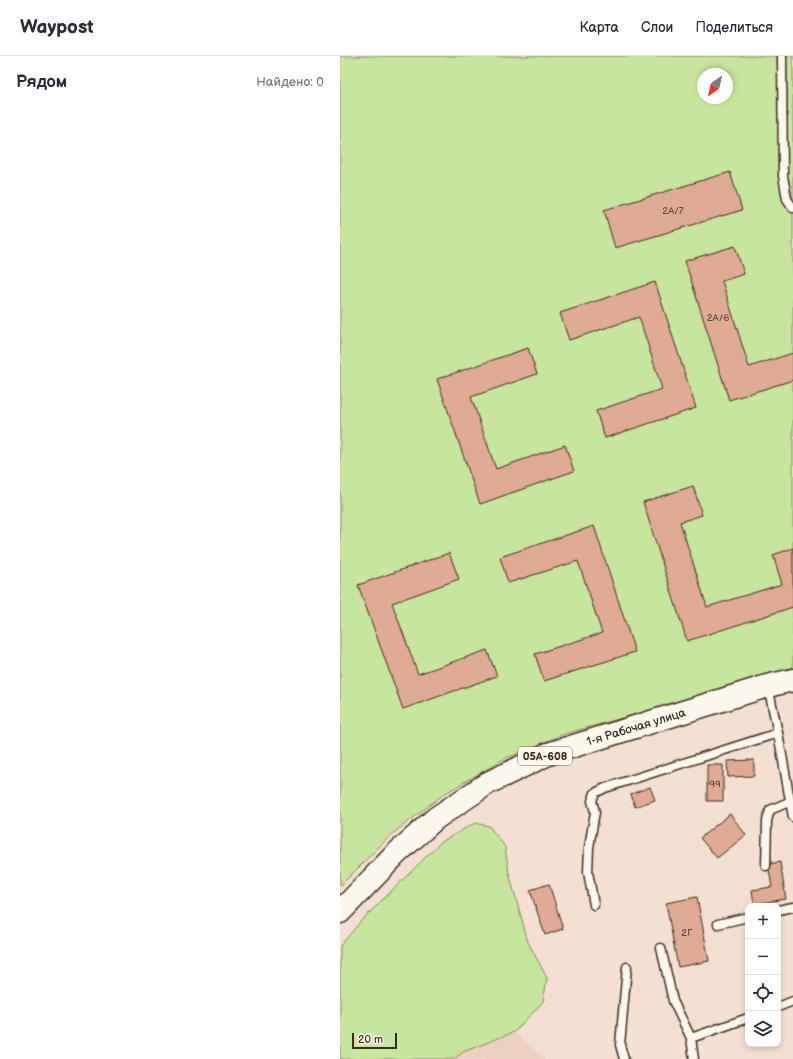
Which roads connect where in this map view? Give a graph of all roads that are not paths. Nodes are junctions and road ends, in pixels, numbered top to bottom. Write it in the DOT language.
graph roads {
  1 [pos="782,56"];
  2 [pos="793,208"];
  3 [pos="793,680"];
  4 [pos="767,686"];
  5 [pos="778,733"];
  6 [pos="789,773"];
  7 [pos="791,801"];
  8 [pos="793,816"];
  9 [pos="766,866"];
  10 [pos="594,905"];
  11 [pos="793,907"];
  12 [pos="781,909"];
  13 [pos="340,912"];
  14 [pos="745,918"];
  15 [pos="718,924"];
  16 [pos="661,948"];
  17 [pos="627,967"];
  18 [pos="793,1001"];
  19 [pos="781,1006"];
  20 [pos="745,1019"];
  21 [pos="691,1038"];
  22 [pos="624,1059"];
  23 [pos="694,1059"];
  1 -- 2 [label="lane"];
  3 -- 4 [label="main road, 1-я Рабочая улица / 05А-608"];
  4 -- 5 [label="lane"];
  4 -- 13 [label="main road, 1-я Рабочая улица / 05А-608"];
  5 -- 6 [label="lane"];
  5 -- 10 [label="lane"];
  6 -- 7 [label="lane"];
  7 -- 8 [label="lane"];
  7 -- 9 [label="lane"];
  11 -- 12 [label="lane"];
  14 -- 15 [label="lane"];
  16 -- 21 [label="lane"];
  17 -- 22 [label="lane"];
  18 -- 19 [label="lane"];
  20 -- 21 [label="lane"];
  21 -- 23 [label="lane"];
}
